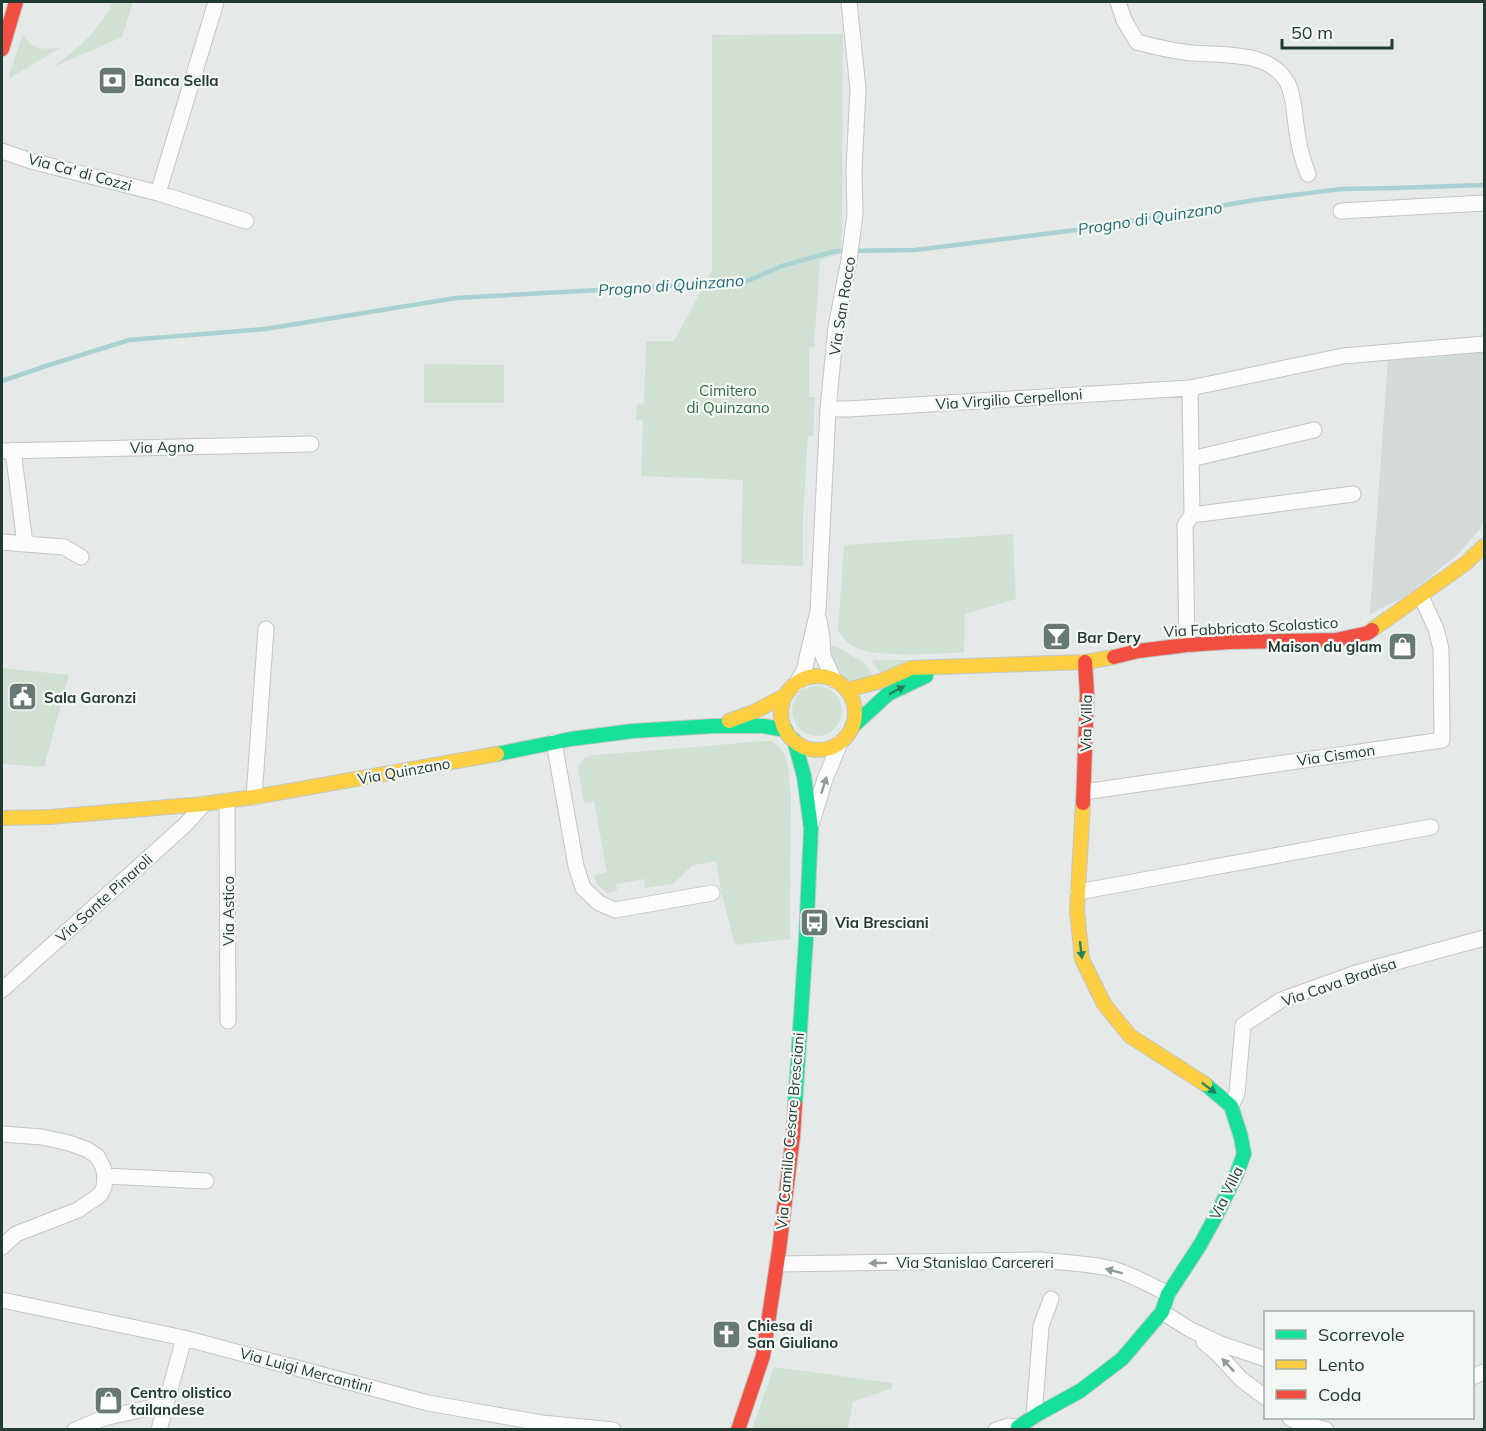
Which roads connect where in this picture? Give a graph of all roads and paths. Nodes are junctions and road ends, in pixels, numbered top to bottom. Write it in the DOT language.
graph roads {
  1 [pos="16,2"];
  2 [pos="216,2"];
  3 [pos="849,2"];
  4 [pos="1118,2"];
  5 [pos="2,49"];
  6 [pos="2,151"];
  7 [pos="1308,174"];
  8 [pos="158,193"];
  9 [pos="1485,203"];
  10 [pos="1341,211"];
  11 [pos="246,221"];
  12 [pos="1485,344"];
  13 [pos="1190,388"];
  14 [pos="828,409"];
  15 [pos="1314,430"];
  16 [pos="311,444"];
  17 [pos="7,451"];
  18 [pos="1191,459"];
  19 [pos="1353,494"];
  20 [pos="1192,515"];
  21 [pos="2,542"];
  22 [pos="25,544"];
  23 [pos="1485,546"];
  24 [pos="81,557"];
  25 [pos="1421,596"];
  26 [pos="818,611"];
  27 [pos="266,629"];
  28 [pos="1187,645"];
  29 [pos="1085,662"];
  30 [pos="955,666"];
  31 [pos="834,680"];
  32 [pos="791,690"];
  33 [pos="848,690"];
  34 [pos="714,726"];
  35 [pos="852,727"];
  36 [pos="790,735"];
  37 [pos="554,742"];
  38 [pos="840,743"];
  39 [pos="1084,792"];
  40 [pos="254,798"];
  41 [pos="227,801"];
  42 [pos="204,804"];
  43 [pos="2,818"];
  44 [pos="1431,827"];
  45 [pos="811,828"];
  46 [pos="1078,892"];
  47 [pos="712,893"];
  48 [pos="1485,938"];
  49 [pos="2,990"];
  50 [pos="228,1022"];
  51 [pos="1231,1106"];
  52 [pos="2,1134"];
  53 [pos="105,1176"];
  54 [pos="206,1181"];
  55 [pos="2,1247"];
  56 [pos="777,1264"];
  57 [pos="1168,1294"];
  58 [pos="1051,1299"];
  59 [pos="2,1300"];
  60 [pos="1162,1312"];
  61 [pos="1191,1330"];
  62 [pos="184,1338"];
  63 [pos="1264,1358"];
  64 [pos="1264,1396"];
  65 [pos="165,1406"];
  66 [pos="1034,1416"];
  67 [pos="1292,1419"];
  68 [pos="517,1424"];
  69 [pos="1020,1428"];
  70 [pos="75,1430"];
  71 [pos="159,1430"];
  72 [pos="613,1430"];
  73 [pos="738,1430"];
  74 [pos="996,1430"];
  75 [pos="1326,1430"];
  1 -- 5 [label="street"];
  2 -- 8 [label="street"];
  3 -- 14 [label="street, Via San Rocco"];
  4 -- 7 [label="street"];
  6 -- 8 [label="street, Via Ca' di Cozzi"];
  8 -- 11 [label="street, Via Ca' di Cozzi"];
  9 -- 10 [label="street"];
  12 -- 13 [label="street, Via Virgilio Cerpelloni"];
  13 -- 14 [label="street, Via Virgilio Cerpelloni"];
  13 -- 18 [label="street"];
  14 -- 26 [label="street, Via San Rocco"];
  15 -- 18 [label="street"];
  16 -- 17 [label="street, Via Agno"];
  17 -- 22 [label="street, Via Agno"];
  18 -- 20 [label="street"];
  19 -- 20 [label="street"];
  20 -- 28 [label="street"];
  21 -- 22 [label="street"];
  22 -- 24 [label="street"];
  23 -- 25 [label="street, Via Fabbricato Scolastico"];
  25 -- 28 [label="street, Via Fabbricato Scolastico"];
  25 -- 39 [label="street, Via Cismon"];
  26 -- 31 [label="street, Via San Rocco"];
  26 -- 32 [label="street, Via San Rocco"];
  27 -- 40 [label="street"];
  28 -- 29 [label="street, Via Fabbricato Scolastico"];
  29 -- 30 [label="street, Via Fabbricato Scolastico"];
  29 -- 39 [label="street, Via Villa"];
  30 -- 33 [label="street, Via Fabbricato Scolastico"];
  35 -- 30 [label="street, Via Fabbricato Scolastico, one-way"];
  31 -- 32 [label="street, Via Quinzano"];
  31 -- 33 [label="street"];
  32 -- 34 [label="street, Via Quinzano"];
  32 -- 36 [label="street"];
  33 -- 35 [label="street"];
  34 -- 36 [label="street, Via Quinzano"];
  34 -- 37 [label="street, Via Quinzano"];
  35 -- 38 [label="street"];
  36 -- 38 [label="street, Via Quinzano"];
  36 -- 45 [label="street, Via Camillo Cesare Bresciani"];
  37 -- 40 [label="street, Via Quinzano"];
  37 -- 47 [label="street"];
  45 -- 38 [label="street, Via Camillo Cesare Bresciani, one-way"];
  39 -- 46 [label="street, Via Villa"];
  40 -- 41 [label="street, Via Quinzano"];
  41 -- 42 [label="street, Via Quinzano"];
  41 -- 50 [label="street, Via Astico"];
  42 -- 43 [label="street, Via Quinzano"];
  42 -- 49 [label="street, Via Sante Pinaroli"];
  44 -- 46 [label="street"];
  45 -- 56 [label="street, Via Camillo Cesare Bresciani"];
  46 -- 51 [label="street, Via Villa, one-way"];
  48 -- 51 [label="street, Via Cava Bradisa"];
  51 -- 57 [label="street, Via Villa"];
  52 -- 53 [label="street"];
  53 -- 54 [label="street"];
  53 -- 55 [label="street"];
  57 -- 56 [label="street, Via Stanislao Carcereri, one-way"];
  56 -- 73 [label="street, Via Camillo Cesare Bresciani"];
  57 -- 60 [label="street, Via Villa"];
  58 -- 66 [label="street"];
  59 -- 62 [label="street, Via Luigi Mercantini"];
  60 -- 61 [label="street"];
  60 -- 66 [label="street, Via Villa"];
  61 -- 63 [label="street"];
  64 -- 61 [label="street, one-way"];
  62 -- 65 [label="street"];
  62 -- 68 [label="street, Via Luigi Mercantini"];
  65 -- 70 [label="street"];
  65 -- 71 [label="street"];
  66 -- 69 [label="street, Via Villa"];
  67 -- 75 [label="street"];
  68 -- 72 [label="street, Via Luigi Mercantini"];
  69 -- 74 [label="street, Via Villa"];
}
